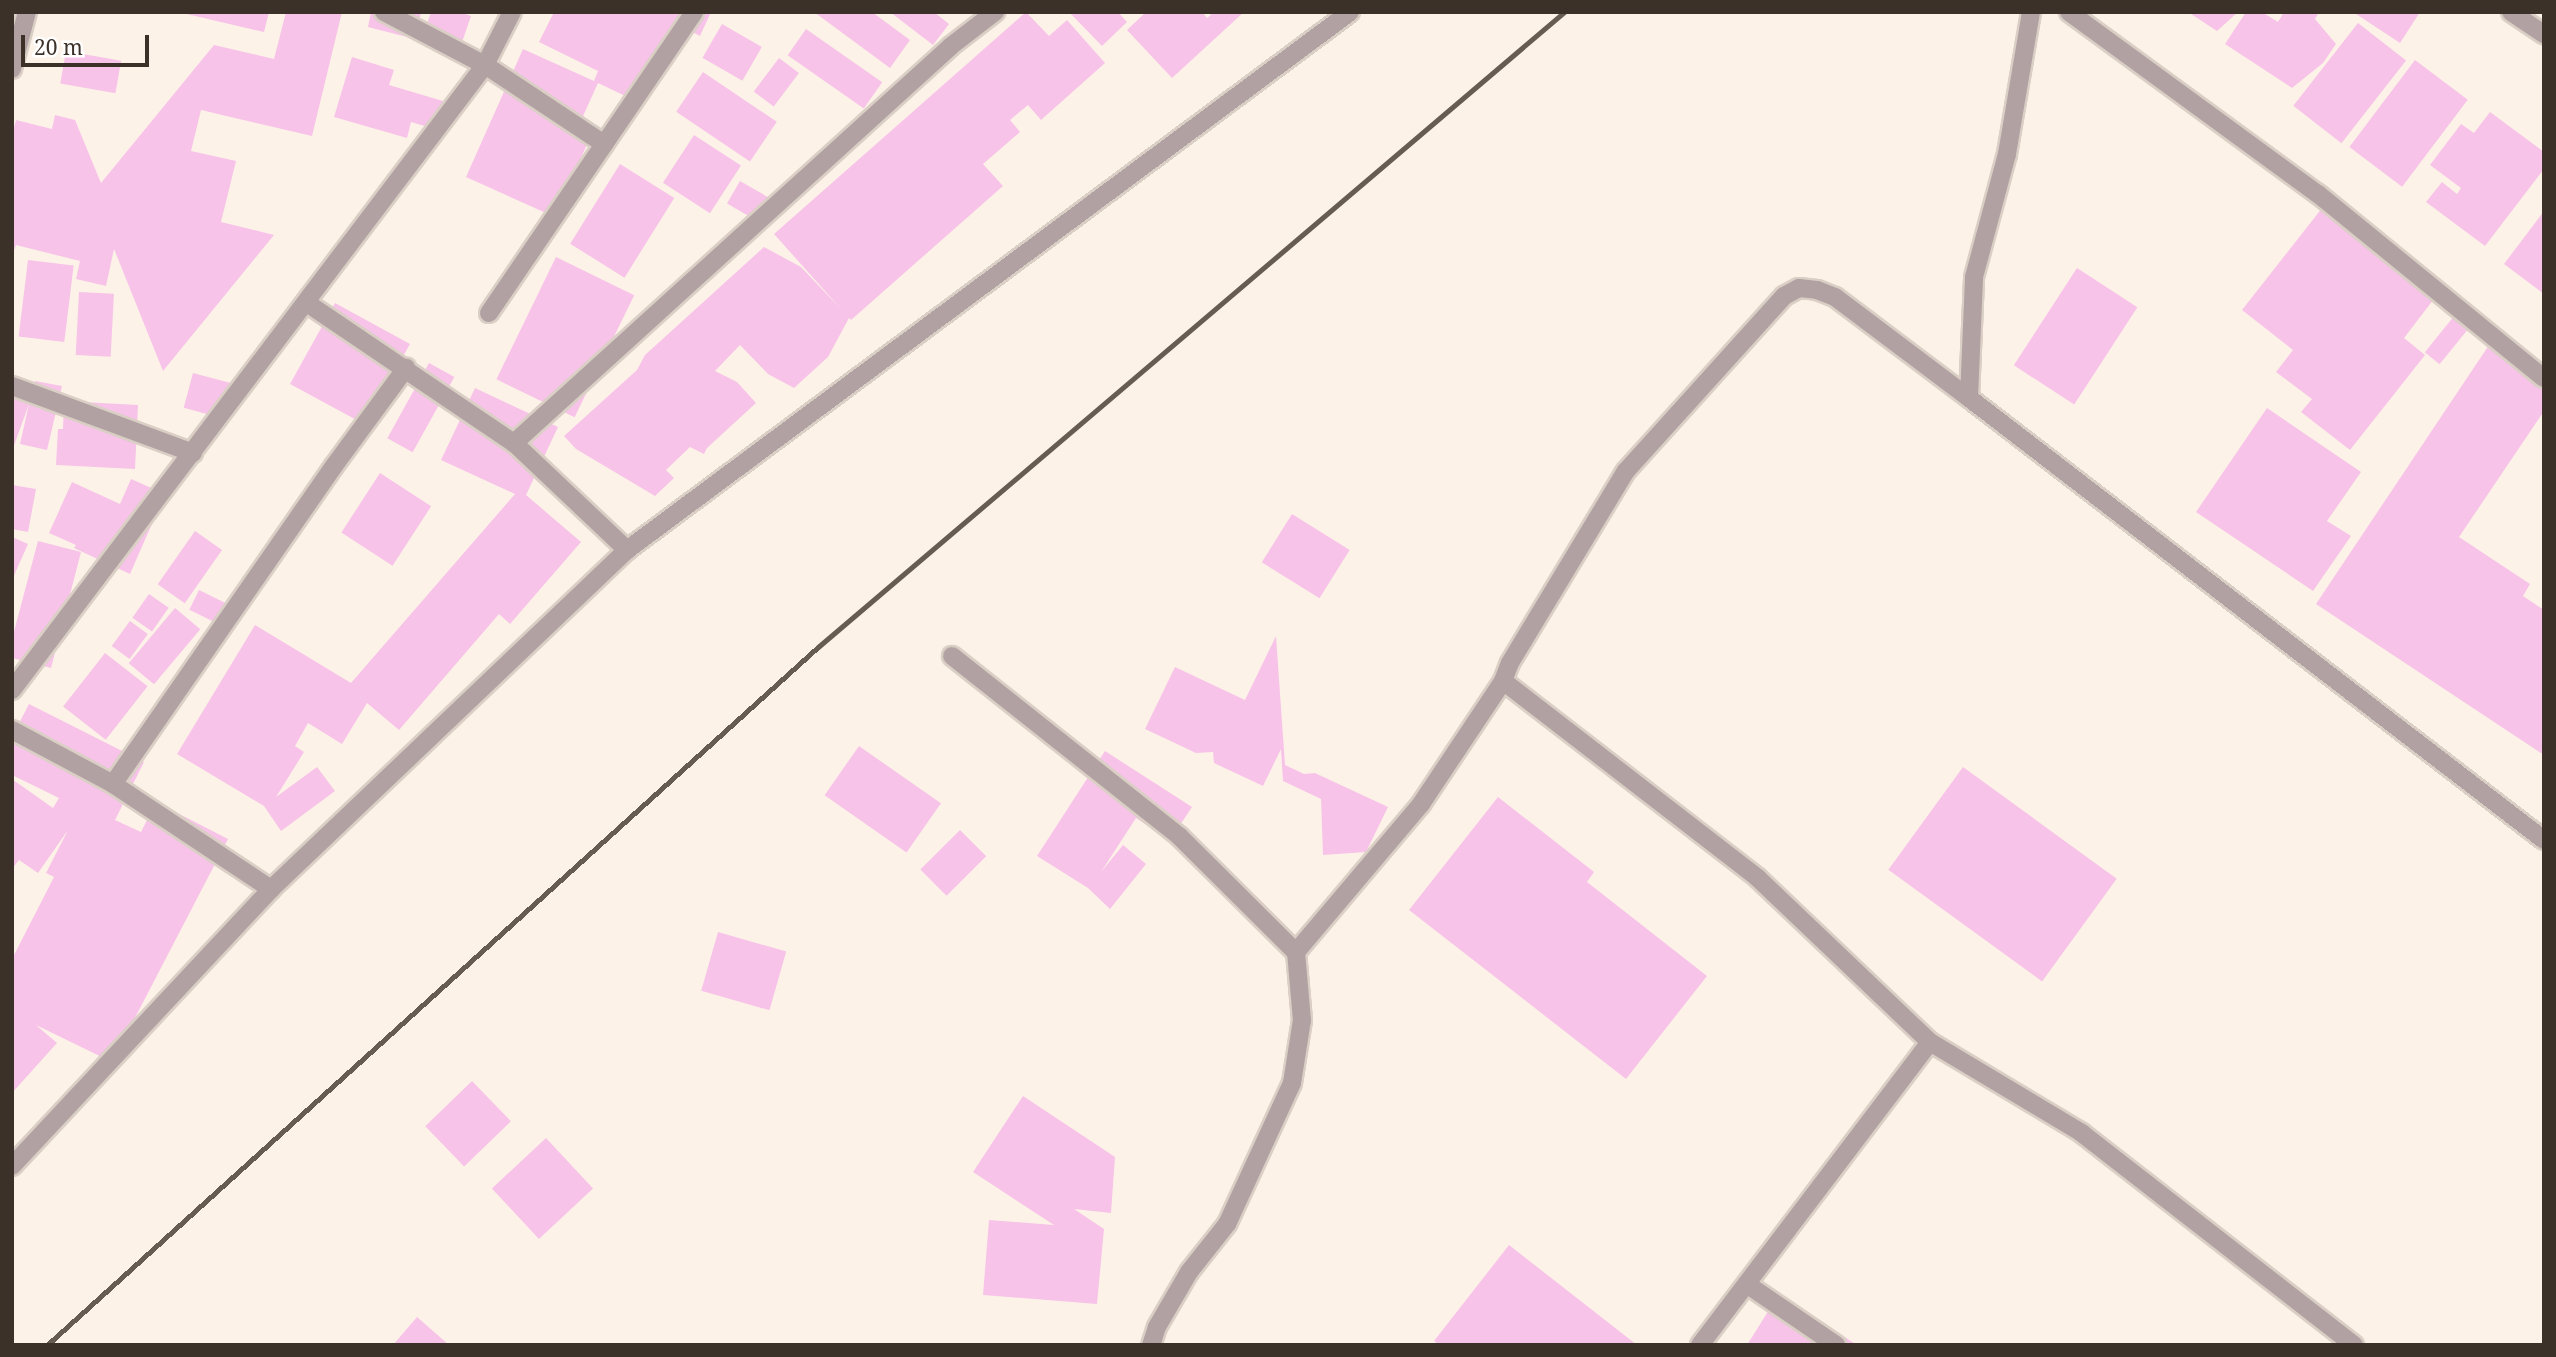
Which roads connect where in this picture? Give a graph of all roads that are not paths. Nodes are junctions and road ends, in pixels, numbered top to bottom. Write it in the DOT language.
graph roads {
  1 [pos="27,12"];
  2 [pos="384,12"];
  3 [pos="512,12"];
  4 [pos="694,12"];
  5 [pos="995,12"];
  6 [pos="1350,12"];
  7 [pos="2031,12"];
  8 [pos="2069,12"];
  9 [pos="2511,12"];
  10 [pos="2544,34"];
  11 [pos="485,65"];
  12 [pos="12,69"];
  13 [pos="604,144"];
  14 [pos="307,303"];
  15 [pos="489,313"];
  16 [pos="406,368"];
  17 [pos="2544,378"];
  18 [pos="12,386"];
  19 [pos="1969,398"];
  20 [pos="514,443"];
  21 [pos="193,453"];
  22 [pos="627,550"];
  23 [pos="952,656"];
  24 [pos="1503,681"];
  25 [pos="12,690"];
  26 [pos="12,730"];
  27 [pos="113,784"];
  28 [pos="2544,840"];
  29 [pos="271,889"];
  30 [pos="1296,952"];
  31 [pos="1930,1042"];
  32 [pos="12,1166"];
  33 [pos="1748,1285"];
  34 [pos="1151,1345"];
  35 [pos="1700,1345"];
  36 [pos="1836,1345"];
  37 [pos="2354,1345"];
  1 -- 12 [label="street"];
  2 -- 11 [label="street"];
  3 -- 11 [label="street"];
  4 -- 13 [label="street"];
  5 -- 20 [label="street"];
  6 -- 22 [label="street"];
  7 -- 19 [label="street"];
  8 -- 17 [label="street"];
  9 -- 10 [label="street"];
  11 -- 13 [label="street"];
  11 -- 14 [label="street"];
  13 -- 15 [label="street"];
  14 -- 16 [label="street"];
  14 -- 21 [label="street"];
  16 -- 20 [label="street"];
  16 -- 27 [label="street"];
  18 -- 21 [label="street"];
  19 -- 24 [label="street"];
  19 -- 28 [label="street"];
  20 -- 22 [label="street"];
  21 -- 25 [label="street"];
  22 -- 29 [label="street"];
  23 -- 30 [label="street"];
  24 -- 30 [label="street"];
  24 -- 31 [label="street"];
  26 -- 27 [label="street"];
  27 -- 29 [label="street"];
  29 -- 32 [label="street"];
  30 -- 34 [label="street"];
  31 -- 33 [label="street"];
  31 -- 37 [label="street"];
  33 -- 35 [label="street"];
  33 -- 36 [label="street"];
}
